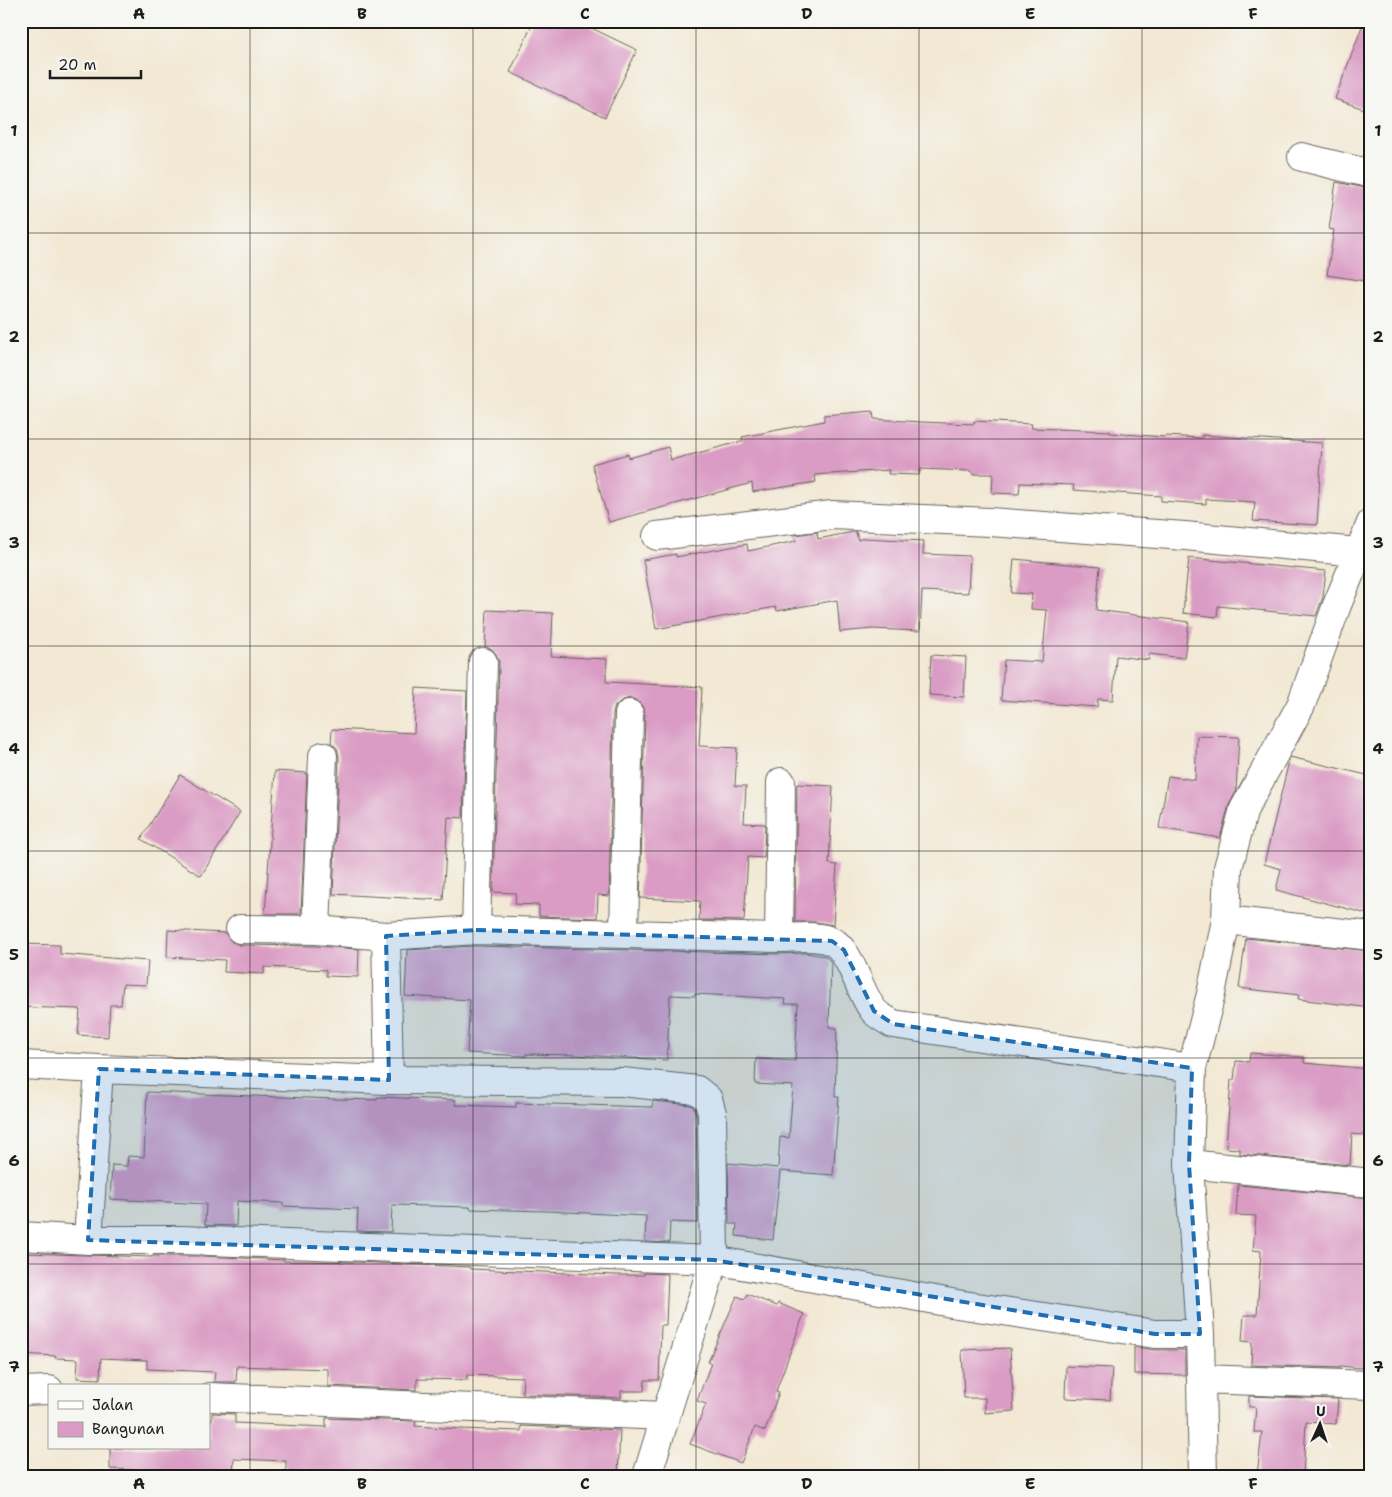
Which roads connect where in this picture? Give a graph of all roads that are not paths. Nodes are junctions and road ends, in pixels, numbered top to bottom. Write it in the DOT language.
graph roads {
  1 [pos="1302,157"];
  2 [pos="1371,174"];
  3 [pos="1371,523"];
  4 [pos="657,536"];
  5 [pos="1358,552"];
  6 [pos="483,662"];
  7 [pos="629,714"];
  8 [pos="324,756"];
  9 [pos="781,782"];
  10 [pos="1226,920"];
  11 [pos="240,929"];
  12 [pos="316,930"];
  13 [pos="476,930"];
  14 [pos="624,934"];
  15 [pos="386,936"];
  16 [pos="1371,936"];
  17 [pos="779,938"];
  18 [pos="21,1065"];
  19 [pos="1192,1068"];
  20 [pos="99,1069"];
  21 [pos="389,1080"];
  22 [pos="1189,1164"];
  23 [pos="1371,1183"];
  24 [pos="21,1236"];
  25 [pos="88,1240"];
  26 [pos="714,1260"];
  27 [pos="1200,1334"];
  28 [pos="1201,1378"];
  29 [pos="1371,1385"];
  30 [pos="48,1390"];
  31 [pos="21,1391"];
  32 [pos="210,1396"];
  33 [pos="666,1416"];
  34 [pos="647,1476"];
  35 [pos="1203,1476"];
  1 -- 2 [label="street"];
  3 -- 5 [label="street"];
  4 -- 5 [label="street"];
  5 -- 10 [label="street"];
  6 -- 13 [label="street"];
  7 -- 14 [label="street"];
  8 -- 12 [label="street"];
  9 -- 17 [label="street"];
  10 -- 16 [label="street"];
  10 -- 19 [label="street"];
  11 -- 12 [label="street"];
  12 -- 15 [label="street"];
  13 -- 14 [label="street"];
  13 -- 15 [label="street"];
  14 -- 17 [label="street"];
  15 -- 21 [label="street"];
  17 -- 19 [label="street"];
  18 -- 20 [label="street"];
  19 -- 22 [label="street"];
  20 -- 21 [label="street"];
  20 -- 25 [label="street"];
  21 -- 26 [label="street"];
  22 -- 23 [label="street"];
  22 -- 27 [label="street"];
  24 -- 25 [label="street"];
  25 -- 26 [label="street"];
  26 -- 27 [label="street"];
  26 -- 33 [label="street"];
  27 -- 28 [label="street"];
  28 -- 29 [label="street"];
  28 -- 35 [label="street"];
  30 -- 31 [label="street"];
  32 -- 33 [label="street"];
  33 -- 34 [label="street"];
}
